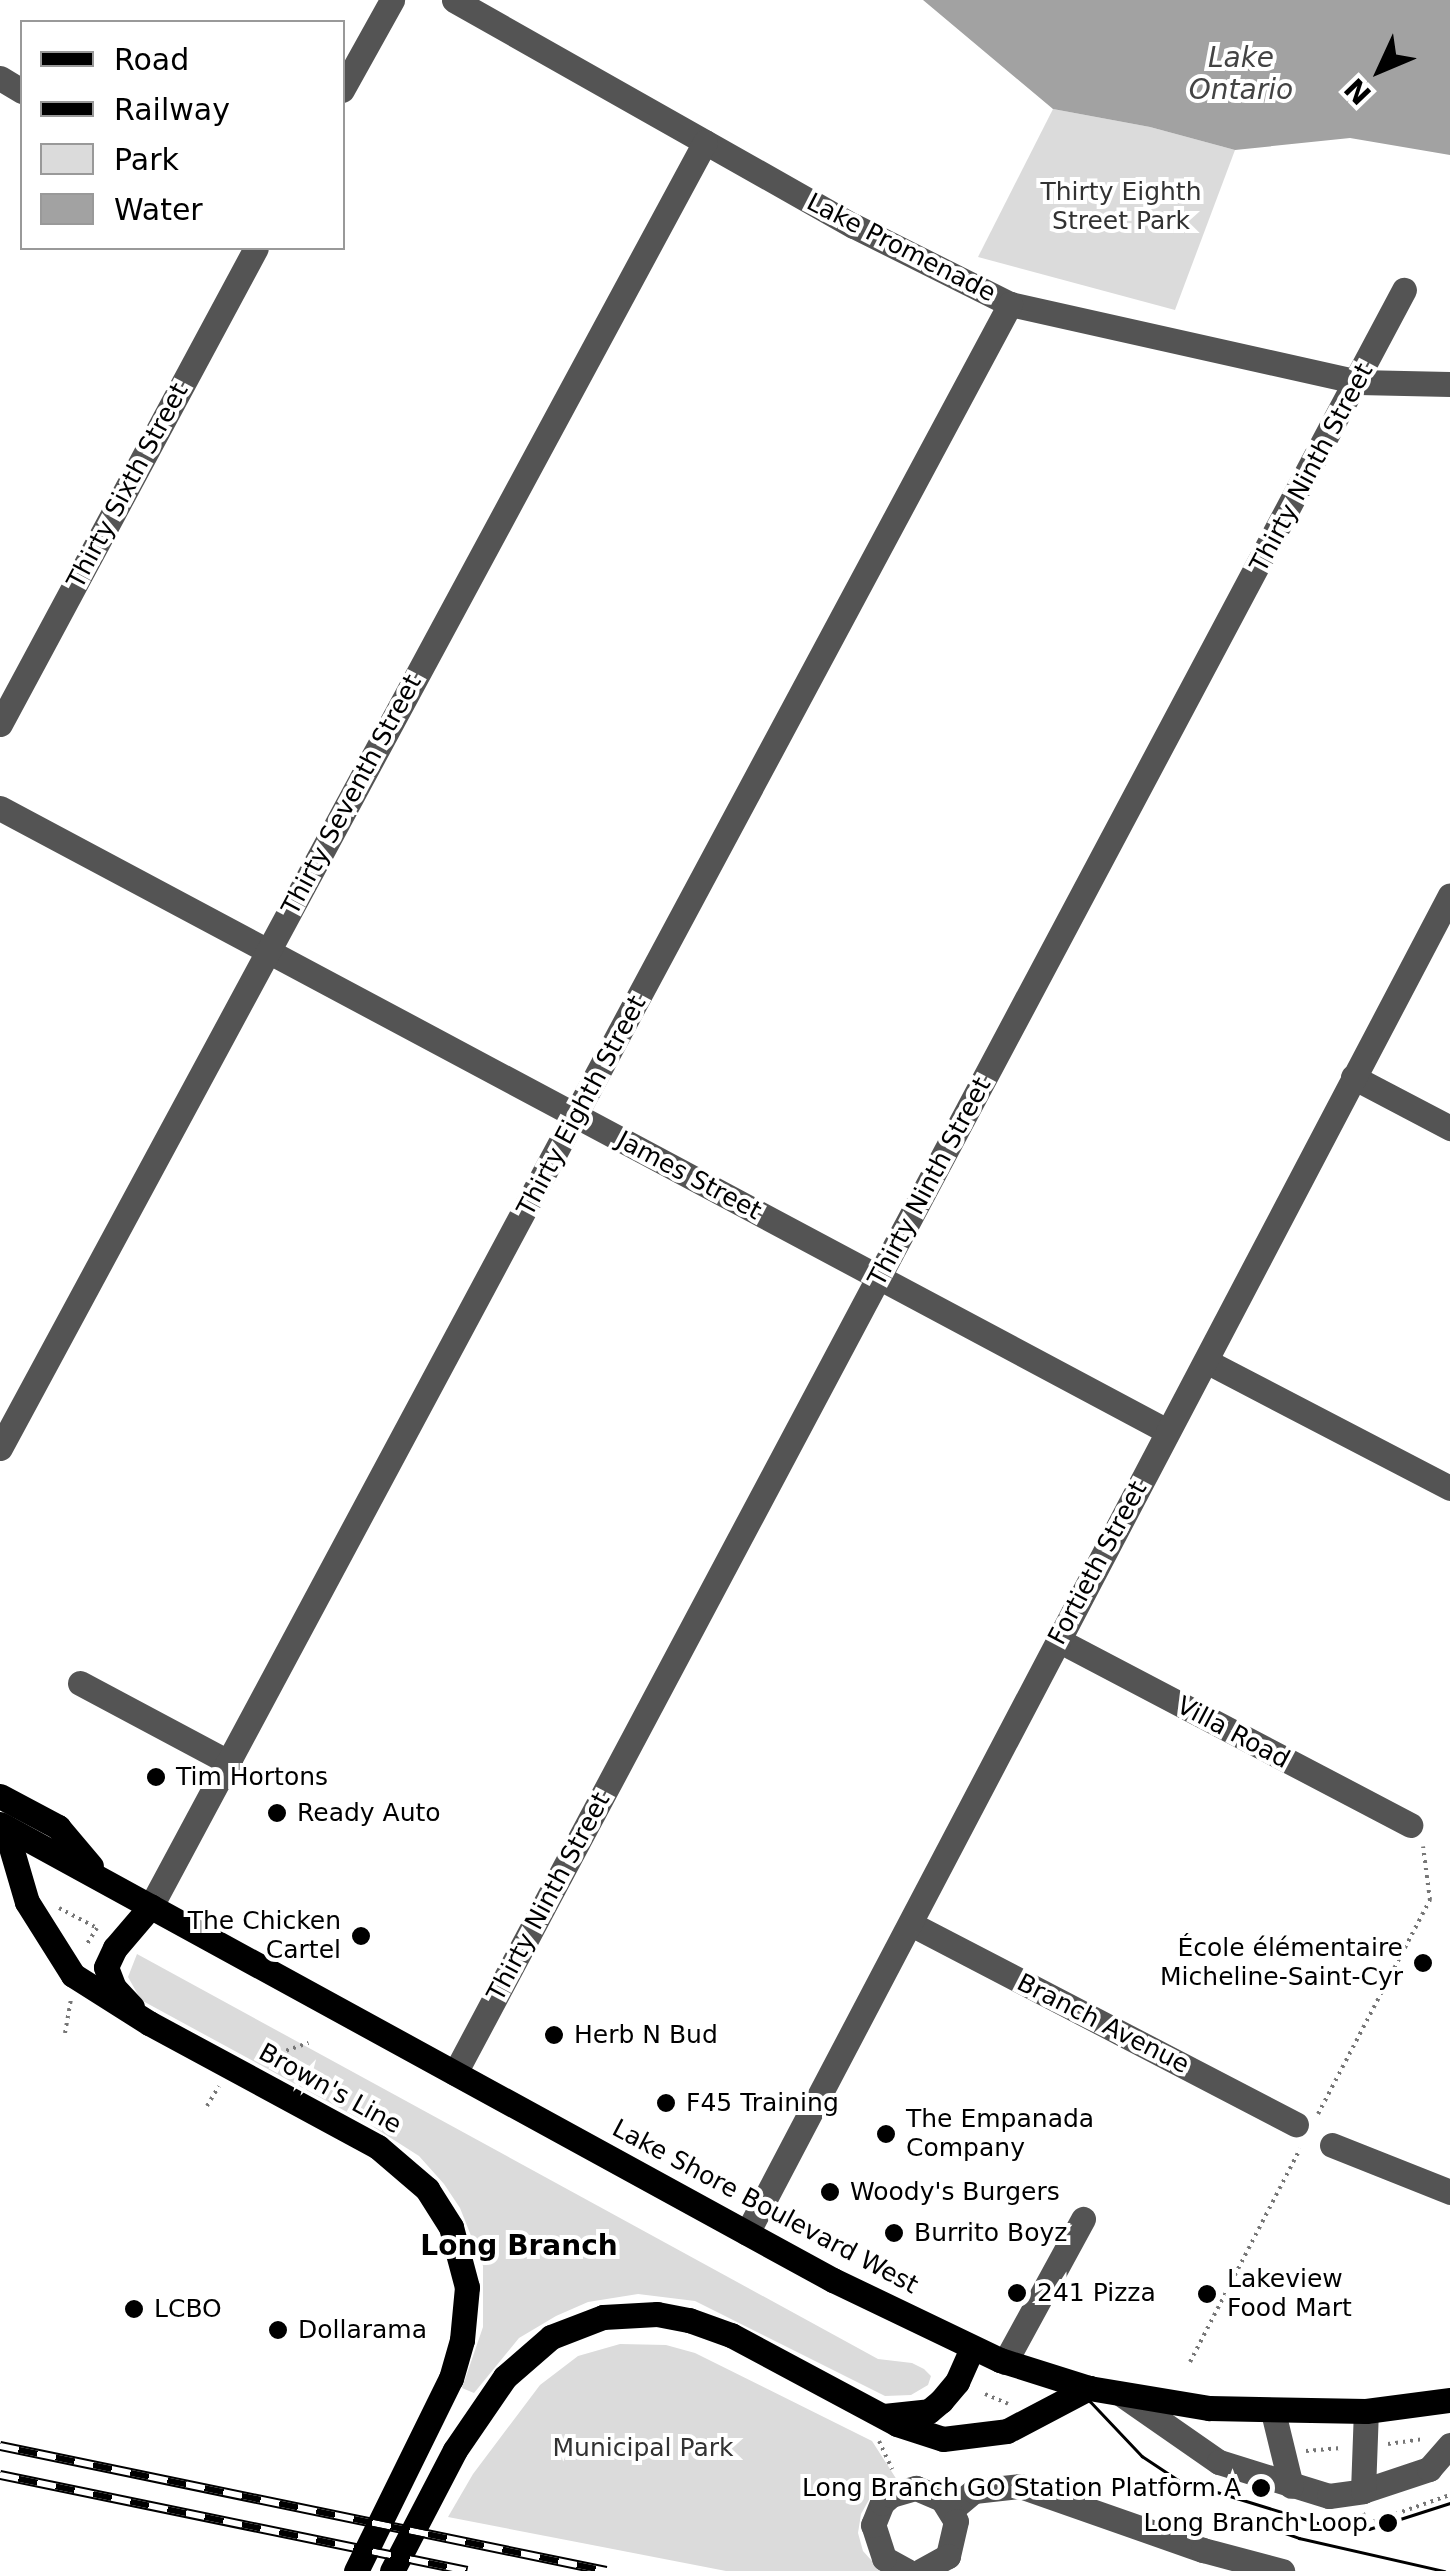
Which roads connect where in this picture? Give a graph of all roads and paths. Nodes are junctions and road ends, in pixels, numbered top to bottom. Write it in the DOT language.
graph roads {
  1 [pos="392,0"];
  2 [pos="454,0"];
  3 [pos="345,85"];
  4 [pos="704,142"];
  5 [pos="255,250"];
  6 [pos="1404,290"];
  7 [pos="1010,304"];
  8 [pos="1358,382"];
  9 [pos="1450,384"];
  10 [pos="0,724"];
  11 [pos="0,808"];
  12 [pos="1450,894"];
  13 [pos="268,950"];
  14 [pos="1353,1076"];
  15 [pos="576,1116"];
  16 [pos="1450,1128"];
  17 [pos="879,1277"];
  18 [pos="1206,1361"];
  19 [pos="1167,1431"];
  20 [pos="0,1448"];
  21 [pos="1450,1488"];
  22 [pos="1058,1640"];
  23 [pos="80,1683"];
  24 [pos="230,1763"];
  25 [pos="0,1796"];
  26 [pos="2,1825"];
  27 [pos="1416,1828"];
  28 [pos="104,1881"];
  29 [pos="56,1906"];
  30 [pos="150,1906"];
  31 [pos="911,1924"];
  32 [pos="81,1961"];
  33 [pos="71,2000"];
  34 [pos="149,2023"];
  35 [pos="65,2032"];
  36 [pos="308,2043"];
  37 [pos="254,2062"];
  38 [pos="455,2073"];
  39 [pos="219,2086"];
  40 [pos="207,2106"];
  41 [pos="1303,2131"];
  42 [pos="1332,2145"];
  43 [pos="1450,2192"];
  44 [pos="1083,2219"];
  45 [pos="748,2233"];
  46 [pos="972,2348"];
  47 [pos="1005,2362"];
  48 [pos="1190,2362"];
  49 [pos="1089,2388"];
  50 [pos="985,2394"];
  51 [pos="1121,2394"];
  52 [pos="1450,2400"];
  53 [pos="1018,2407"];
  54 [pos="1366,2411"];
  55 [pos="1273,2412"];
  56 [pos="880,2427"];
  57 [pos="1424,2439"];
  58 [pos="1450,2445"];
  59 [pos="1379,2446"];
  60 [pos="1352,2447"];
  61 [pos="1296,2452"];
  62 [pos="1291,2486"];
  63 [pos="902,2490"];
  64 [pos="1450,2494"];
  65 [pos="1362,2499"];
  66 [pos="951,2510"];
  67 [pos="356,2571"];
  68 [pos="392,2571"];
  69 [pos="907,2571"];
  70 [pos="921,2571"];
  71 [pos="1282,2571"];
  1 -- 3 [label="street"];
  2 -- 4 [label="street, Lake Promenade"];
  4 -- 7 [label="street, Lake Promenade"];
  4 -- 13 [label="street, Thirty Seventh Street"];
  5 -- 10 [label="street, Thirty Sixth Street"];
  6 -- 8 [label="street, Thirty Ninth Street"];
  7 -- 8 [label="street, Lake Promenade"];
  7 -- 15 [label="street, Thirty Eighth Street"];
  8 -- 9 [label="street, Lake Promenade"];
  8 -- 17 [label="street, Thirty Ninth Street"];
  11 -- 13 [label="street, James Street"];
  12 -- 14 [label="street, Fortieth Street"];
  13 -- 15 [label="street, James Street"];
  13 -- 20 [label="street, Thirty Seventh Street"];
  14 -- 16 [label="street"];
  14 -- 18 [label="street, Fortieth Street"];
  15 -- 17 [label="street, James Street"];
  15 -- 24 [label="street, Thirty Eighth Street"];
  17 -- 19 [label="street, James Street"];
  17 -- 38 [label="street, Thirty Ninth Street"];
  18 -- 19 [label="street, Fortieth Street"];
  18 -- 21 [label="street"];
  19 -- 22 [label="street, Fortieth Street"];
  22 -- 27 [label="street, Villa Road"];
  22 -- 31 [label="street, Fortieth Street"];
  23 -- 24 [label="street"];
  24 -- 30 [label="street, Thirty Eighth Street"];
  25 -- 28 [label="main road, Lake Shore Boulevard West"];
  26 -- 28 [label="main road, Lake Shore Boulevard West"];
  26 -- 34 [label="main road, Brown's Line"];
  27 -- 41 [label="path"];
  28 -- 30 [label="main road, Lake Shore Boulevard West"];
  29 -- 32 [label="path"];
  30 -- 34 [label="main road, Brown's Line"];
  30 -- 38 [label="main road, Lake Shore Boulevard West"];
  31 -- 41 [label="street, Branch Avenue"];
  31 -- 45 [label="street, Fortieth Street"];
  33 -- 35 [label="path"];
  34 -- 67 [label="main road, Brown's Line"];
  36 -- 37 [label="path"];
  38 -- 45 [label="main road, Lake Shore Boulevard West"];
  39 -- 40 [label="path"];
  41 -- 48 [label="path"];
  42 -- 43 [label="street"];
  44 -- 47 [label="street"];
  45 -- 46 [label="main road, Lake Shore Boulevard West"];
  46 -- 47 [label="main road, Lake Shore Boulevard West"];
  46 -- 56 [label="main road"];
  47 -- 49 [label="main road, Lake Shore Boulevard West"];
  49 -- 51 [label="main road, Lake Shore Boulevard West"];
  49 -- 56 [label="main road"];
  50 -- 53 [label="path"];
  51 -- 55 [label="main road, Lake Shore Boulevard West"];
  51 -- 62 [label="street"];
  52 -- 54 [label="main road, Lake Shore Boulevard West"];
  54 -- 55 [label="main road, Lake Shore Boulevard West"];
  54 -- 65 [label="street"];
  55 -- 62 [label="street"];
  56 -- 63 [label="path"];
  56 -- 68 [label="main road"];
  57 -- 59 [label="path"];
  58 -- 65 [label="street"];
  60 -- 61 [label="path"];
  62 -- 65 [label="street"];
  63 -- 66 [label="street"];
  63 -- 69 [label="street"];
  64 -- 65 [label="path"];
  66 -- 70 [label="street"];
  66 -- 71 [label="street"];
}
